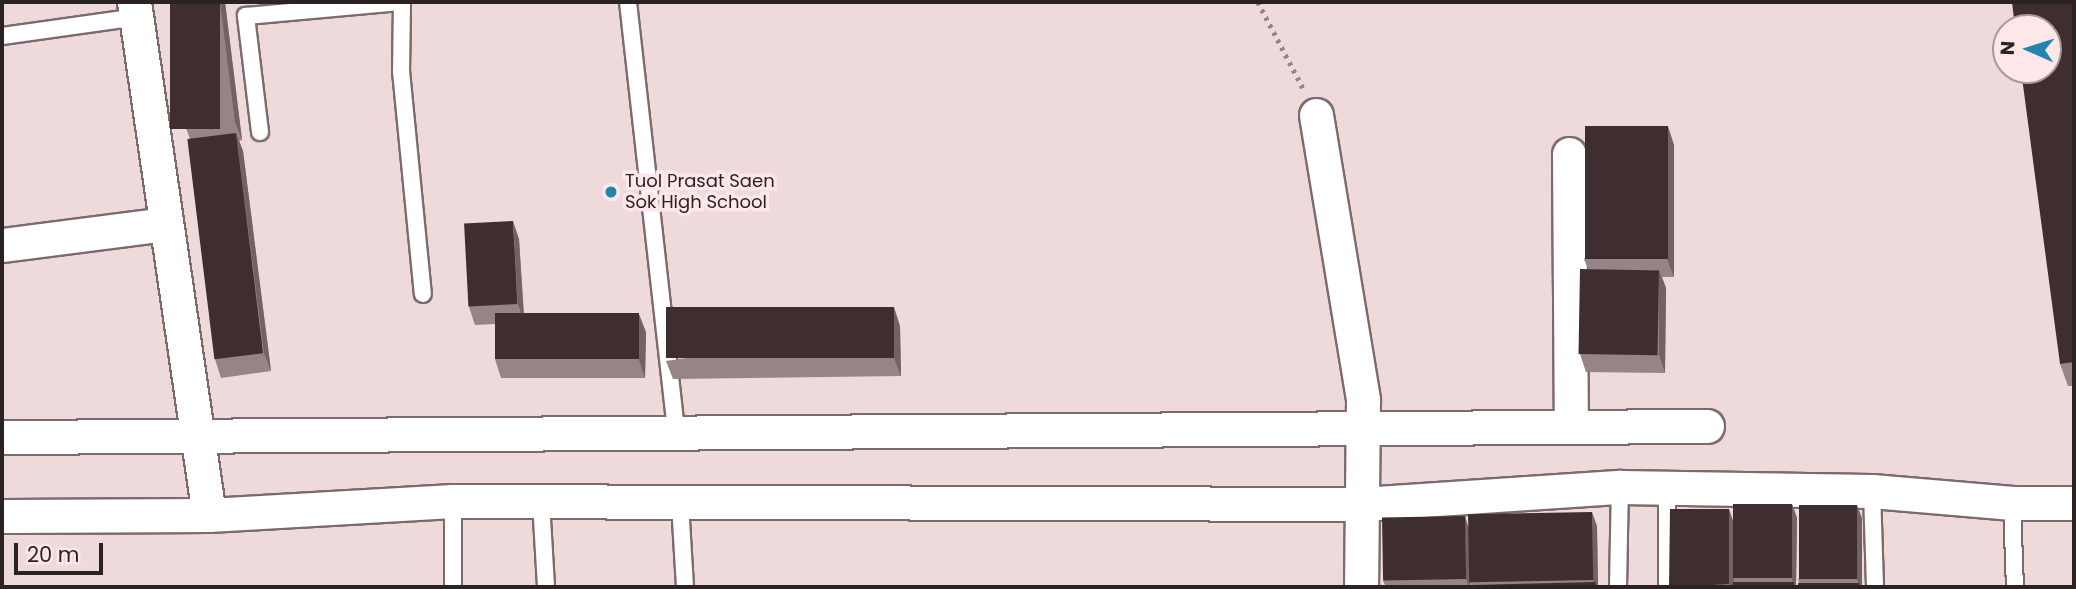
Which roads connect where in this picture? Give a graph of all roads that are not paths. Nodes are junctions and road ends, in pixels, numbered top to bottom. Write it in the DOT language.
graph roads {
  1 [pos="401,2"];
  2 [pos="628,2"];
  3 [pos="135,9"];
  4 [pos="245,9"];
  5 [pos="2,36"];
  6 [pos="1316,115"];
  7 [pos="260,132"];
  8 [pos="1569,154"];
  9 [pos="166,224"];
  10 [pos="2,245"];
  11 [pos="423,294"];
  12 [pos="1707,426"];
  13 [pos="1571,427"];
  14 [pos="676,433"];
  15 [pos="1364,434"];
  16 [pos="2,437"];
  17 [pos="197,441"];
  18 [pos="1620,488"];
  19 [pos="1667,490"];
  20 [pos="1872,491"];
  21 [pos="1362,498"];
  22 [pos="453,501"];
  23 [pos="206,502"];
  24 [pos="541,502"];
  25 [pos="680,503"];
  26 [pos="2012,503"];
  27 [pos="2074,503"];
  28 [pos="2,516"];
  29 [pos="453,587"];
  30 [pos="546,587"];
  31 [pos="685,587"];
  32 [pos="1361,587"];
  33 [pos="1618,587"];
  34 [pos="1667,587"];
  35 [pos="1875,587"];
  36 [pos="2015,587"];
  1 -- 4 [label="lane"];
  1 -- 11 [label="lane"];
  2 -- 14 [label="lane"];
  3 -- 5 [label="lane"];
  3 -- 9 [label="street"];
  4 -- 7 [label="lane"];
  6 -- 15 [label="street"];
  8 -- 13 [label="street"];
  9 -- 10 [label="street"];
  9 -- 17 [label="street"];
  12 -- 13 [label="street"];
  13 -- 15 [label="street"];
  14 -- 15 [label="street"];
  14 -- 17 [label="street"];
  15 -- 21 [label="street"];
  16 -- 17 [label="street"];
  17 -- 23 [label="street"];
  18 -- 19 [label="street"];
  18 -- 21 [label="street"];
  18 -- 33 [label="lane"];
  19 -- 20 [label="street"];
  19 -- 34 [label="lane"];
  20 -- 26 [label="street"];
  20 -- 35 [label="lane"];
  21 -- 25 [label="street"];
  21 -- 32 [label="street"];
  22 -- 23 [label="street"];
  22 -- 24 [label="street"];
  22 -- 29 [label="lane"];
  23 -- 28 [label="street"];
  24 -- 25 [label="street"];
  24 -- 30 [label="lane"];
  25 -- 31 [label="lane"];
  26 -- 27 [label="street"];
  26 -- 36 [label="lane"];
}
